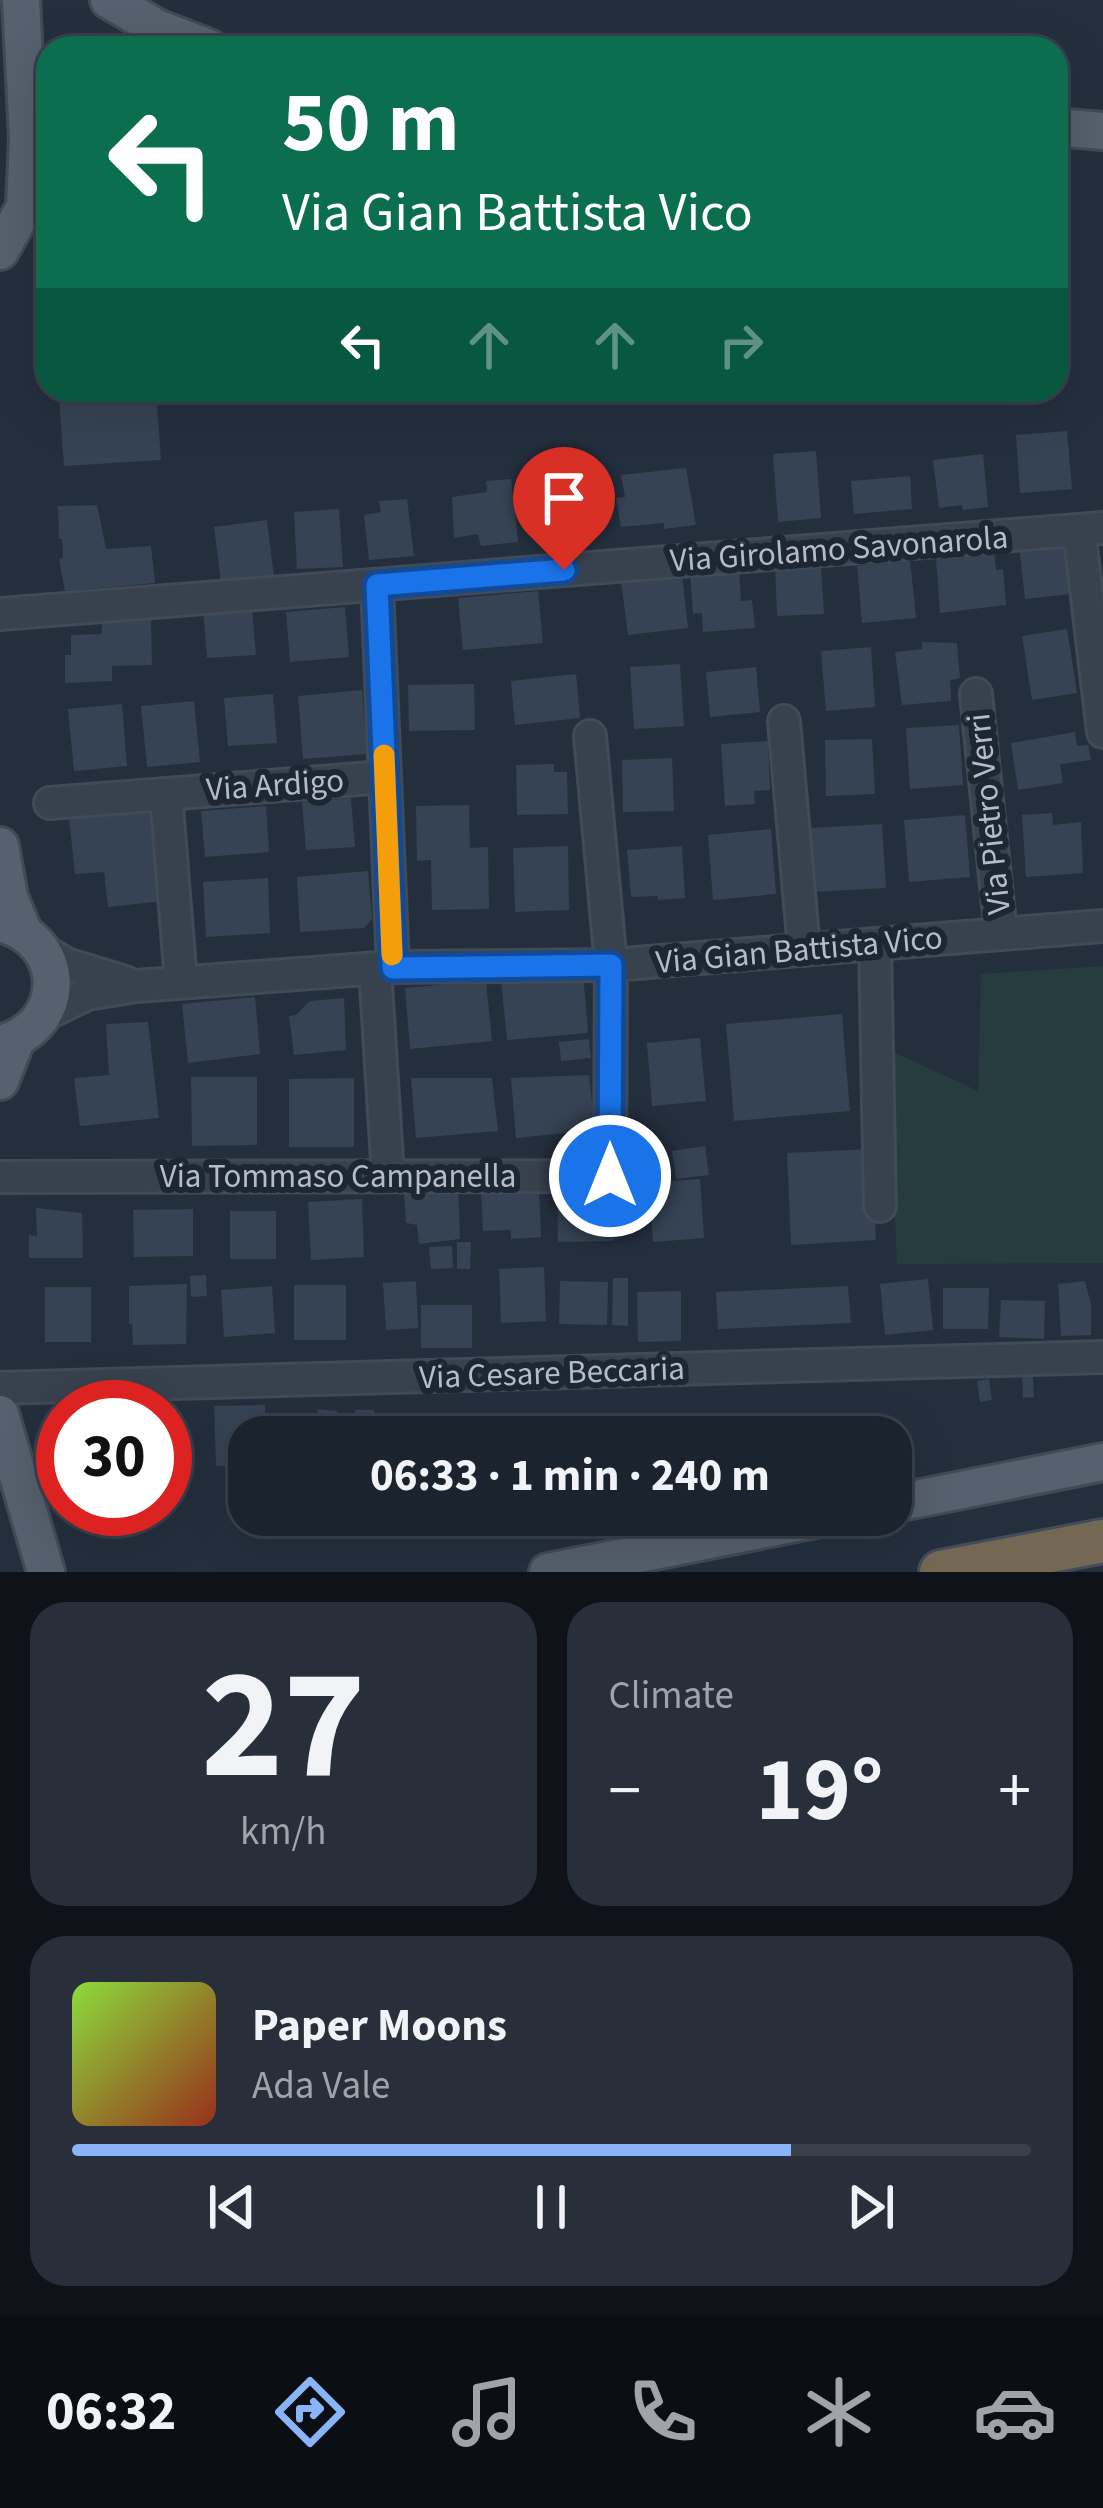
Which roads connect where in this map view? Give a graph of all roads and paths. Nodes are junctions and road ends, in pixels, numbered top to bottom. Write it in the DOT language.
graph roads {
  1 [pos="20,0"];
  2 [pos="109,0"];
  3 [pos="178,36"];
  4 [pos="1068,128"];
  5 [pos="1103,131"];
  6 [pos="36,192"];
  7 [pos="25,207"];
  8 [pos="0,250"];
  9 [pos="1091,529"];
  10 [pos="377,585"];
  11 [pos="0,614"];
  12 [pos="976,694"];
  13 [pos="784,721"];
  14 [pos="1103,732"];
  15 [pos="590,736"];
  16 [pos="385,777"];
  17 [pos="166,794"];
  18 [pos="50,803"];
  19 [pos="0,846"];
  20 [pos="1103,926"];
  21 [pos="1001,934"];
  22 [pos="22,935"];
  23 [pos="875,944"];
  24 [pos="804,950"];
  25 [pos="611,965"];
  26 [pos="384,968"];
  27 [pos="182,982"];
  28 [pos="136,986"];
  29 [pos="44,1016"];
  30 [pos="8,1042"];
  31 [pos="0,1081"];
  32 [pos="388,1176"];
  33 [pos="0,1177"];
  34 [pos="880,1206"];
  35 [pos="1103,1358"];
  36 [pos="0,1388"];
  37 [pos="2,1430"];
  38 [pos="1103,1462"];
  39 [pos="912,1500"];
  40 [pos="730,1536"];
  41 [pos="1103,1541"];
  42 [pos="46,1572"];
  43 [pos="548,1572"];
  44 [pos="941,1572"];
  1 -- 7 [label="main road"];
  2 -- 3 [label="main road"];
  4 -- 5 [label="main road"];
  6 -- 7 [label="main road"];
  7 -- 8 [label="main road"];
  9 -- 10 [label="street, Via Girolamo Savonarola"];
  9 -- 14 [label="street"];
  10 -- 11 [label="street, Via Girolamo Savonarola"];
  10 -- 16 [label="street, Via Ardigo"];
  12 -- 21 [label="street, Via Pietro Verri"];
  13 -- 24 [label="street"];
  15 -- 25 [label="street"];
  16 -- 17 [label="street, Via Ardigo"];
  16 -- 26 [label="street, Via Ardigo"];
  17 -- 18 [label="street, Via Ardigo"];
  17 -- 27 [label="street, Via Ardigo"];
  19 -- 22 [label="main road"];
  20 -- 21 [label="street, Via Gian Battista Vico"];
  21 -- 23 [label="street, Via Gian Battista Vico"];
  22 -- 28 [label="street, Via Gian Battista Vico"];
  22 -- 29 [label="main road"];
  23 -- 24 [label="street, Via Gian Battista Vico"];
  23 -- 34 [label="street"];
  24 -- 25 [label="street, Via Gian Battista Vico"];
  25 -- 26 [label="street, Via Gian Battista Vico"];
  25 -- 32 [label="street, Via Tommaso Campanella"];
  26 -- 27 [label="street, Via Gian Battista Vico"];
  26 -- 32 [label="street, Via Ardigo"];
  27 -- 28 [label="street, Via Gian Battista Vico"];
  28 -- 29 [label="street, Via Gian Battista Vico"];
  29 -- 30 [label="main road"];
  30 -- 31 [label="main road"];
  32 -- 33 [label="street, Via Tommaso Campanella"];
  35 -- 36 [label="street, Via Cesare Beccaria"];
  37 -- 42 [label="main road"];
  38 -- 39 [label="main road"];
  40 -- 43 [label="main road"];
  41 -- 44 [label="highway"];
}
